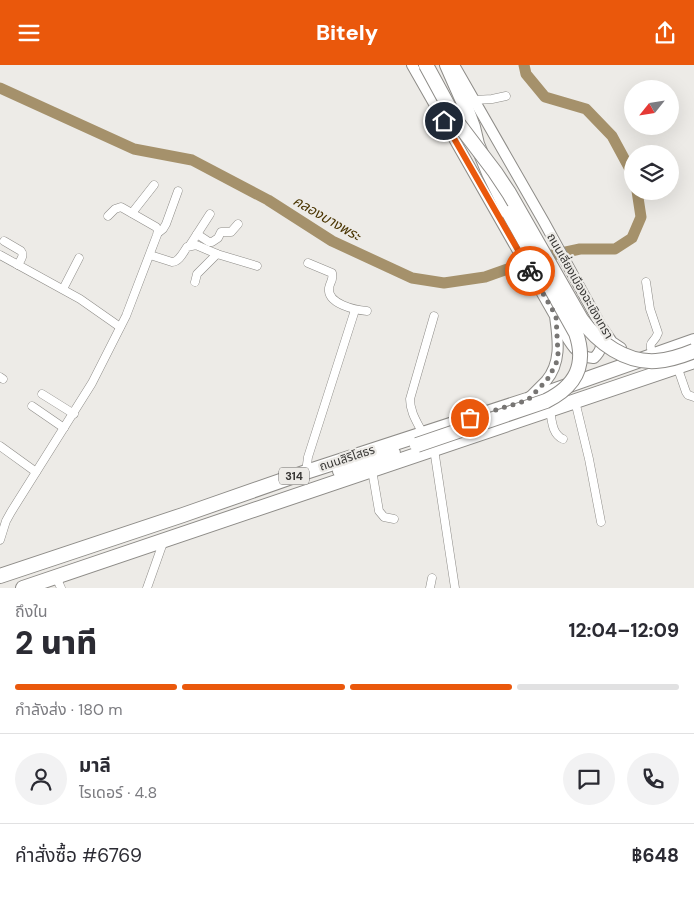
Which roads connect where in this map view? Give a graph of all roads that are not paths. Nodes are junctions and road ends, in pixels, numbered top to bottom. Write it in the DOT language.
graph roads {
  1 [pos="412,65"];
  2 [pos="426,65"];
  3 [pos="438,65"];
  4 [pos="447,65"];
  5 [pos="454,65"];
  6 [pos="506,96"];
  7 [pos="475,99"];
  8 [pos="473,127"];
  9 [pos="154,185"];
  10 [pos="178,191"];
  11 [pos="132,213"];
  12 [pos="210,215"];
  13 [pos="108,216"];
  14 [pos="238,224"];
  15 [pos="158,233"];
  16 [pos="197,234"];
  17 [pos="4,241"];
  18 [pos="190,245"];
  19 [pos="0,255"];
  20 [pos="150,255"];
  21 [pos="217,255"];
  22 [pos="79,258"];
  23 [pos="308,263"];
  24 [pos="18,265"];
  25 [pos="257,265"];
  26 [pos="195,282"];
  27 [pos="646,282"];
  28 [pos="63,289"];
  29 [pos="590,305"];
  30 [pos="354,310"];
  31 [pos="367,311"];
  32 [pos="434,316"];
  33 [pos="556,316"];
  34 [pos="120,327"];
  35 [pos="694,341"];
  36 [pos="694,351"];
  37 [pos="650,356"];
  38 [pos="694,361"];
  39 [pos="677,367"];
  40 [pos="611,370"];
  41 [pos="589,378"];
  42 [pos="619,386"];
  43 [pos="42,394"];
  44 [pos="593,395"];
  45 [pos="694,397"];
  46 [pos="528,400"];
  47 [pos="576,401"];
  48 [pos="32,406"];
  49 [pos="550,410"];
  50 [pos="74,414"];
  51 [pos="64,428"];
  52 [pos="420,439"];
  53 [pos="563,439"];
  54 [pos="0,446"];
  55 [pos="434,449"];
  56 [pos="36,471"];
  57 [pos="372,471"];
  58 [pos="306,472"];
  59 [pos="229,518"];
  60 [pos="394,519"];
  61 [pos="601,522"];
  62 [pos="0,540"];
  63 [pos="164,541"];
  64 [pos="0,576"];
  65 [pos="432,578"];
  66 [pos="58,582"];
  67 [pos="23,588"];
  68 [pos="147,588"];
  69 [pos="430,588"];
  70 [pos="455,588"];
  1 -- 33 [label="main road"];
  2 -- 36 [label="highway, bridge"];
  3 -- 8 [label="highway"];
  4 -- 8 [label="highway"];
  5 -- 7 [label="main road, ถนนเลี่ยงเมืองฉะเชิงเทรา"];
  6 -- 7 [label="street"];
  7 -- 29 [label="main road, ถนนเลี่ยงเมืองฉะเชิงเทรา"];
  8 -- 52 [label="highway, bridge"];
  9 -- 11 [label="street"];
  10 -- 15 [label="street"];
  11 -- 13 [label="street"];
  11 -- 15 [label="street"];
  12 -- 16 [label="street"];
  14 -- 16 [label="street"];
  15 -- 20 [label="street"];
  16 -- 18 [label="street"];
  17 -- 24 [label="street"];
  18 -- 20 [label="street"];
  18 -- 21 [label="street"];
  19 -- 24 [label="street"];
  20 -- 34 [label="street"];
  21 -- 25 [label="street"];
  21 -- 26 [label="street"];
  22 -- 28 [label="street"];
  23 -- 30 [label="street"];
  24 -- 28 [label="street"];
  27 -- 37 [label="street"];
  28 -- 34 [label="street"];
  29 -- 33 [label="main road"];
  29 -- 37 [label="main road, ถนนเลี่ยงเมืองฉะเชิงเทรา"];
  30 -- 31 [label="street"];
  30 -- 58 [label="street"];
  32 -- 52 [label="street"];
  33 -- 46 [label="main road"];
  34 -- 50 [label="street"];
  35 -- 37 [label="highway, ถนนสิริโสธร / 314"];
  37 -- 40 [label="highway, ถนนสิริโสธร / 314"];
  38 -- 39 [label="highway, ถนนสิริโสธร / 314"];
  39 -- 42 [label="highway, ถนนสิริโสธร / 314"];
  39 -- 45 [label="street"];
  40 -- 41 [label="highway, ถนนสิริโสธร / 314"];
  40 -- 42 [label="highway"];
  41 -- 44 [label="highway"];
  41 -- 46 [label="highway, ถนนสิริโสธร / 314"];
  42 -- 44 [label="highway, ถนนสิริโสธร / 314"];
  43 -- 50 [label="street"];
  44 -- 47 [label="highway, ถนนสิริโสธร / 314"];
  46 -- 52 [label="highway, ถนนสิริโสธร / 314"];
  47 -- 49 [label="highway, ถนนสิริโสธร / 314"];
  47 -- 61 [label="street"];
  48 -- 51 [label="street"];
  49 -- 53 [label="street"];
  49 -- 55 [label="highway, ถนนสิริโสธร / 314"];
  50 -- 51 [label="street"];
  51 -- 56 [label="street"];
  52 -- 58 [label="highway, ถนนสิริโสธร / 314"];
  52 -- 59 [label="highway"];
  54 -- 56 [label="street"];
  55 -- 57 [label="highway, ถนนสิริโสธร / 314"];
  55 -- 70 [label="street"];
  56 -- 62 [label="street"];
  57 -- 59 [label="highway, ถนนสิริโสธร / 314"];
  57 -- 60 [label="street"];
  58 -- 64 [label="highway, ถนนสิริโสธร / 314"];
  59 -- 63 [label="highway, ถนนสิริโสธร / 314"];
  63 -- 66 [label="highway, ถนนสิริโสธร / 314"];
  63 -- 68 [label="street"];
  65 -- 69 [label="street"];
  66 -- 67 [label="highway, ถนนสิริโสธร / 314"];
}
